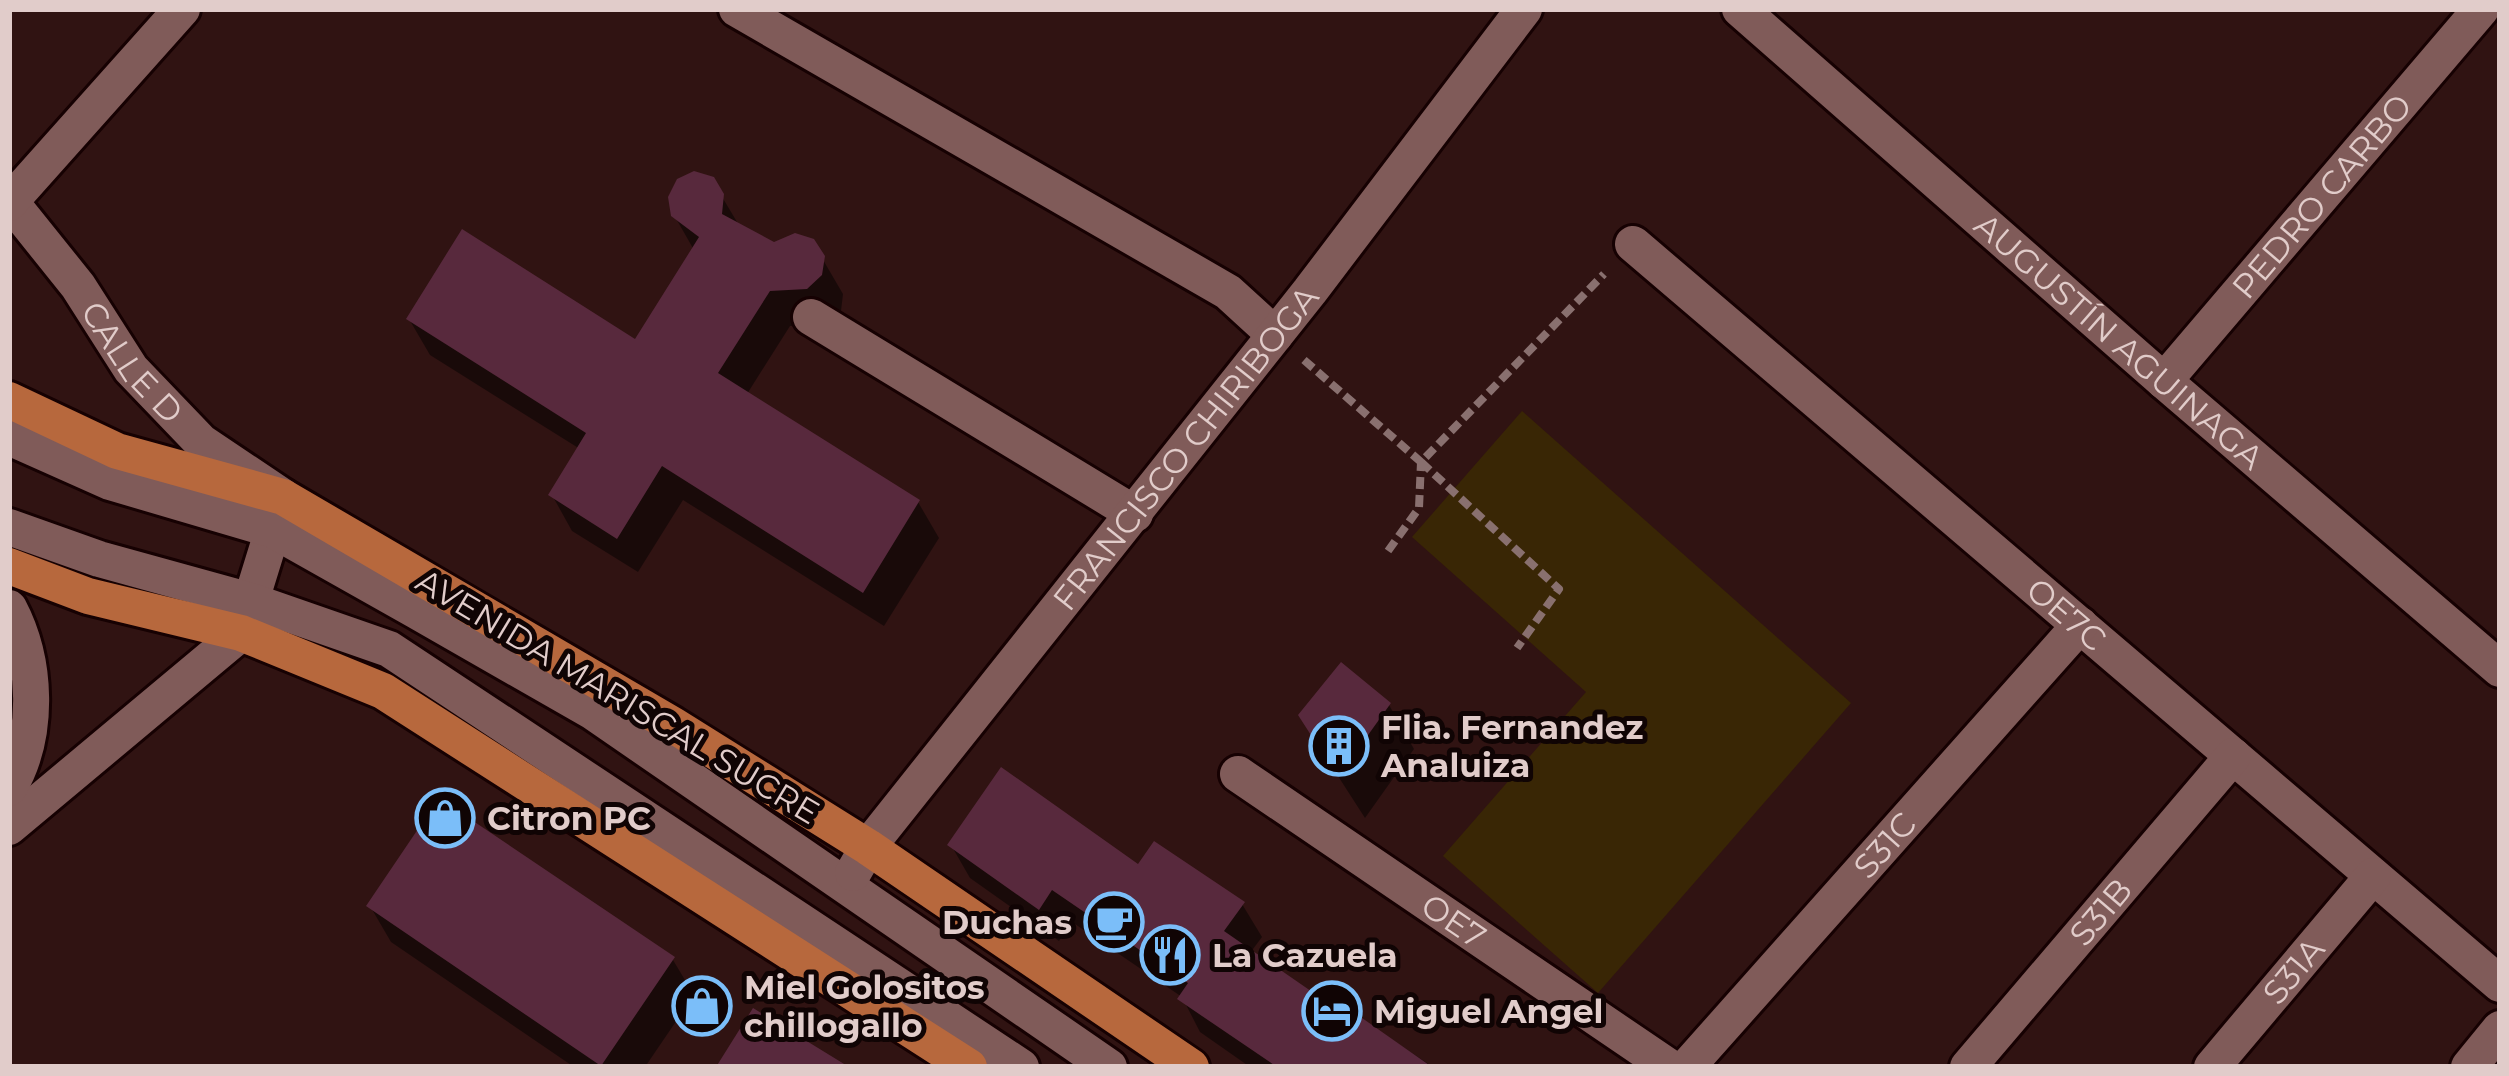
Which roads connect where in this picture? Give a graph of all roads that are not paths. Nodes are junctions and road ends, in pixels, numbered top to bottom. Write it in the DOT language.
graph roads {
  1 [pos="182,9"];
  2 [pos="737,9"];
  3 [pos="1524,9"];
  4 [pos="1740,9"];
  5 [pos="2481,9"];
  6 [pos="9,201"];
  7 [pos="1633,244"];
  8 [pos="811,317"];
  9 [pos="1275,335"];
  10 [pos="2164,381"];
  11 [pos="9,400"];
  12 [pos="9,437"];
  13 [pos="278,514"];
  14 [pos="1135,514"];
  15 [pos="9,526"];
  16 [pos="9,566"];
  17 [pos="9,608"];
  18 [pos="246,617"];
  19 [pos="2080,625"];
  20 [pos="2500,669"];
  21 [pos="2233,756"];
  22 [pos="1238,773"];
  23 [pos="9,788"];
  24 [pos="9,827"];
  25 [pos="868,847"];
  26 [pos="2373,876"];
  27 [pos="844,886"];
  28 [pos="2500,984"];
  29 [pos="2500,1029"];
  30 [pos="969,1067"];
  31 [pos="1021,1067"];
  32 [pos="1109,1067"];
  33 [pos="1191,1067"];
  34 [pos="1669,1067"];
  35 [pos="1687,1067"];
  36 [pos="1968,1067"];
  37 [pos="2212,1067"];
  38 [pos="2469,1067"];
  1 -- 6 [label="street"];
  2 -- 9 [label="street"];
  3 -- 9 [label="street, FRANCISCO CHIRIBOGA"];
  4 -- 10 [label="street, AUGUSTÍN AGUINAGA"];
  5 -- 10 [label="street, PEDRO CARBO"];
  6 -- 13 [label="street, CALLE D"];
  7 -- 19 [label="street, OE7C"];
  8 -- 14 [label="street"];
  9 -- 14 [label="street, FRANCISCO CHIRIBOGA"];
  10 -- 20 [label="street, AUGUSTÍN AGUINAGA"];
  11 -- 13 [label="main road, AVENIDA MARISCAL SUCRE"];
  12 -- 13 [label="street"];
  13 -- 18 [label="street"];
  13 -- 25 [label="main road, AVENIDA MARISCAL SUCRE"];
  13 -- 27 [label="street"];
  14 -- 25 [label="street, FRANCISCO CHIRIBOGA"];
  15 -- 18 [label="street"];
  16 -- 18 [label="main road"];
  17 -- 23 [label="street"];
  18 -- 24 [label="street"];
  18 -- 30 [label="main road"];
  18 -- 31 [label="street"];
  19 -- 21 [label="street, OE7C"];
  19 -- 35 [label="street, S31C"];
  21 -- 26 [label="street, OE7C"];
  21 -- 36 [label="street, S31B"];
  22 -- 34 [label="street, OE7"];
  25 -- 27 [label="street, FRANCISCO CHIRIBOGA"];
  25 -- 33 [label="main road, AVENIDA MARISCAL SUCRE"];
  26 -- 28 [label="street, OE7C"];
  26 -- 37 [label="street, S31A"];
  27 -- 32 [label="street"];
  29 -- 38 [label="street"];
}
